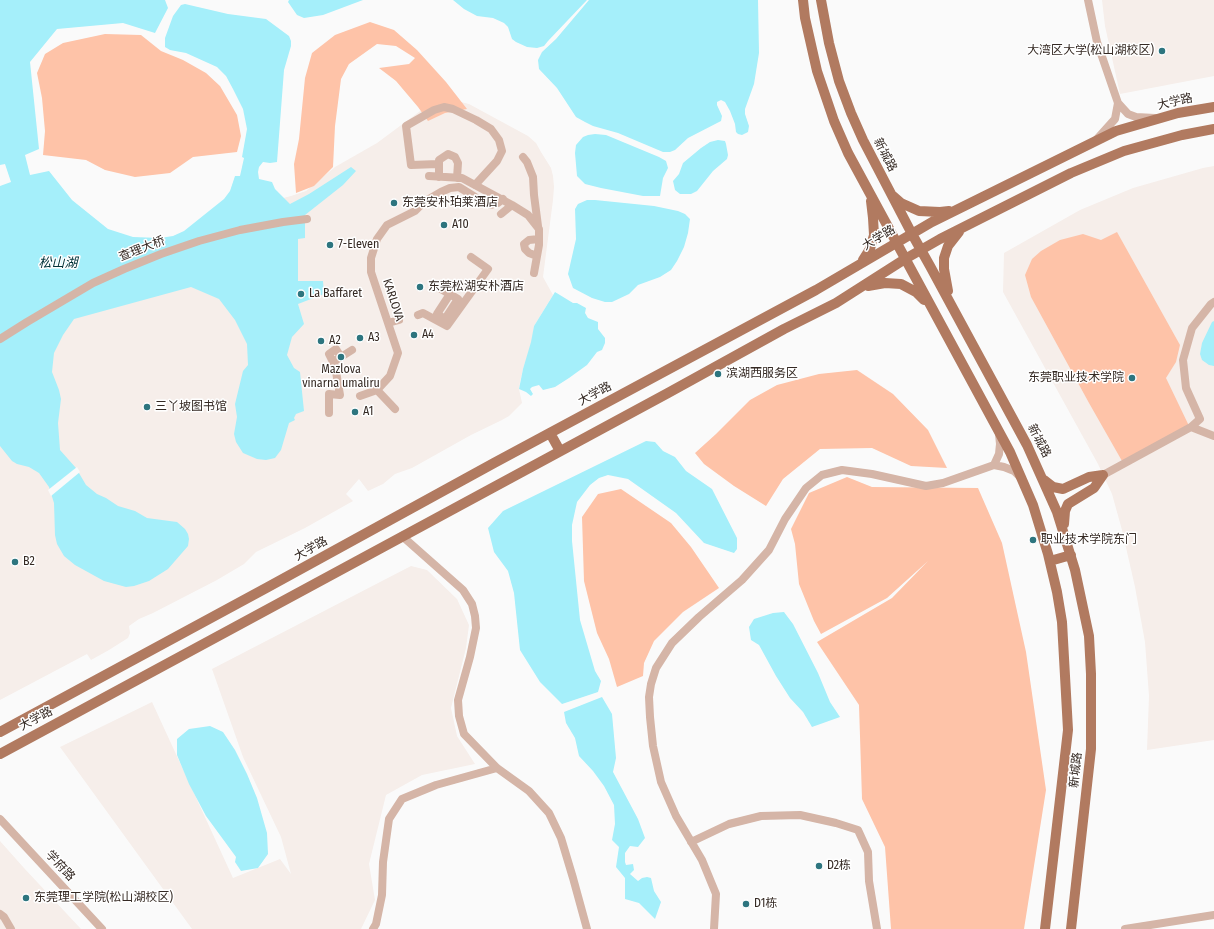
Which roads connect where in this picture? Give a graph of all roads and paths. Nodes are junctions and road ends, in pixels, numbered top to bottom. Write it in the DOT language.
graph roads {
  1 [pos="803,0"];
  2 [pos="821,0"];
  3 [pos="1088,0"];
  4 [pos="1118,103"];
  5 [pos="1214,107"];
  6 [pos="1160,119"];
  7 [pos="1214,129"];
  8 [pos="1096,141"];
  9 [pos="523,157"];
  10 [pos="438,164"];
  11 [pos="429,176"];
  12 [pos="439,177"];
  13 [pos="457,178"];
  14 [pos="475,185"];
  15 [pos="869,191"];
  16 [pos="891,194"];
  17 [pos="503,199"];
  18 [pos="512,205"];
  19 [pos="958,209"];
  20 [pos="501,214"];
  21 [pos="307,220"];
  22 [pos="962,228"];
  23 [pos="539,229"];
  24 [pos="912,234"];
  25 [pos="539,239"];
  26 [pos="896,242"];
  27 [pos="921,249"];
  28 [pos="537,256"];
  29 [pos="472,257"];
  30 [pos="905,259"];
  31 [pos="857,266"];
  32 [pos="534,273"];
  33 [pos="441,289"];
  34 [pos="855,291"];
  35 [pos="1214,302"];
  36 [pos="953,308"];
  37 [pos="934,311"];
  38 [pos="418,315"];
  39 [pos="436,319"];
  40 [pos="399,320"];
  41 [pos="387,328"];
  42 [pos="0,339"];
  43 [pos="352,350"];
  44 [pos="377,390"];
  45 [pos="360,396"];
  46 [pos="395,409"];
  47 [pos="329,412"];
  48 [pos="1191,427"];
  49 [pos="999,431"];
  50 [pos="550,433"];
  51 [pos="1214,436"];
  52 [pos="560,451"];
  53 [pos="994,466"];
  54 [pos="1103,475"];
  55 [pos="1043,478"];
  56 [pos="1022,479"];
  57 [pos="402,536"];
  58 [pos="1065,536"];
  59 [pos="1071,555"];
  60 [pos="1050,561"];
  61 [pos="0,732"];
  62 [pos="0,754"];
  63 [pos="497,768"];
  64 [pos="0,819"];
  65 [pos="691,842"];
  66 [pos="0,914"];
  67 [pos="1214,915"];
  68 [pos="11,929"];
  69 [pos="102,929"];
  70 [pos="374,929"];
  71 [pos="587,929"];
  72 [pos="714,929"];
  73 [pos="877,929"];
  74 [pos="1045,929"];
  75 [pos="1071,929"];
  76 [pos="1125,929"];
  1 -- 15 [label="main road, 新城路"];
  2 -- 16 [label="main road, 新城路"];
  3 -- 4 [label="street"];
  4 -- 6 [label="street"];
  4 -- 8 [label="street"];
  5 -- 6 [label="main road, 大学路"];
  6 -- 8 [label="main road, 大学路"];
  7 -- 22 [label="main road, 大学路"];
  8 -- 19 [label="main road, 大学路"];
  9 -- 23 [label="street"];
  10 -- 12 [label="street"];
  10 -- 13 [label="street"];
  10 -- 14 [label="street"];
  11 -- 12 [label="street"];
  12 -- 13 [label="street"];
  13 -- 14 [label="street"];
  14 -- 17 [label="street"];
  15 -- 26 [label="main road, 新城路"];
  15 -- 31 [label="main road"];
  16 -- 19 [label="main road"];
  16 -- 24 [label="main road, 新城路"];
  17 -- 18 [label="street"];
  17 -- 41 [label="street, KARLOVA"];
  18 -- 20 [label="street"];
  18 -- 23 [label="street"];
  19 -- 24 [label="main road, 大学路"];
  21 -- 42 [label="street, 查理大桥"];
  22 -- 27 [label="main road, 大学路"];
  22 -- 36 [label="main road"];
  23 -- 25 [label="street"];
  24 -- 26 [label="main road, 大学路"];
  24 -- 27 [label="main road, 新城路"];
  25 -- 28 [label="street"];
  25 -- 28 [label="street"];
  26 -- 30 [label="main road, 新城路"];
  26 -- 31 [label="main road, 大学路"];
  27 -- 30 [label="main road, 大学路"];
  27 -- 36 [label="main road, 新城路"];
  28 -- 32 [label="street"];
  29 -- 39 [label="street"];
  30 -- 34 [label="main road, 大学路"];
  30 -- 37 [label="main road, 新城路"];
  31 -- 50 [label="main road, 大学路"];
  33 -- 39 [label="street"];
  34 -- 37 [label="main road"];
  34 -- 52 [label="main road, 大学路"];
  35 -- 48 [label="street"];
  36 -- 55 [label="main road, 新城路"];
  37 -- 49 [label="main road, 新城路"];
  38 -- 39 [label="street"];
  40 -- 41 [label="street"];
  41 -- 44 [label="street, KARLOVA"];
  43 -- 47 [label="street"];
  44 -- 45 [label="street"];
  44 -- 46 [label="street"];
  48 -- 51 [label="street"];
  48 -- 54 [label="street"];
  49 -- 53 [label="street"];
  49 -- 56 [label="main road, 新城路"];
  50 -- 52 [label="main road"];
  50 -- 61 [label="main road, 大学路"];
  52 -- 57 [label="main road, 大学路"];
  53 -- 56 [label="street"];
  53 -- 65 [label="street"];
  54 -- 55 [label="main road"];
  54 -- 58 [label="main road"];
  55 -- 58 [label="main road, 新城路"];
  56 -- 60 [label="main road, 新城路"];
  57 -- 62 [label="main road, 大学路"];
  57 -- 63 [label="street"];
  58 -- 59 [label="main road, 新城路"];
  59 -- 60 [label="main road"];
  59 -- 75 [label="main road, 新城路"];
  60 -- 74 [label="main road, 新城路"];
  63 -- 70 [label="street"];
  63 -- 71 [label="street"];
  64 -- 69 [label="street, 学府路"];
  65 -- 72 [label="street"];
  65 -- 73 [label="street"];
  66 -- 68 [label="street"];
  67 -- 76 [label="street"];
}
